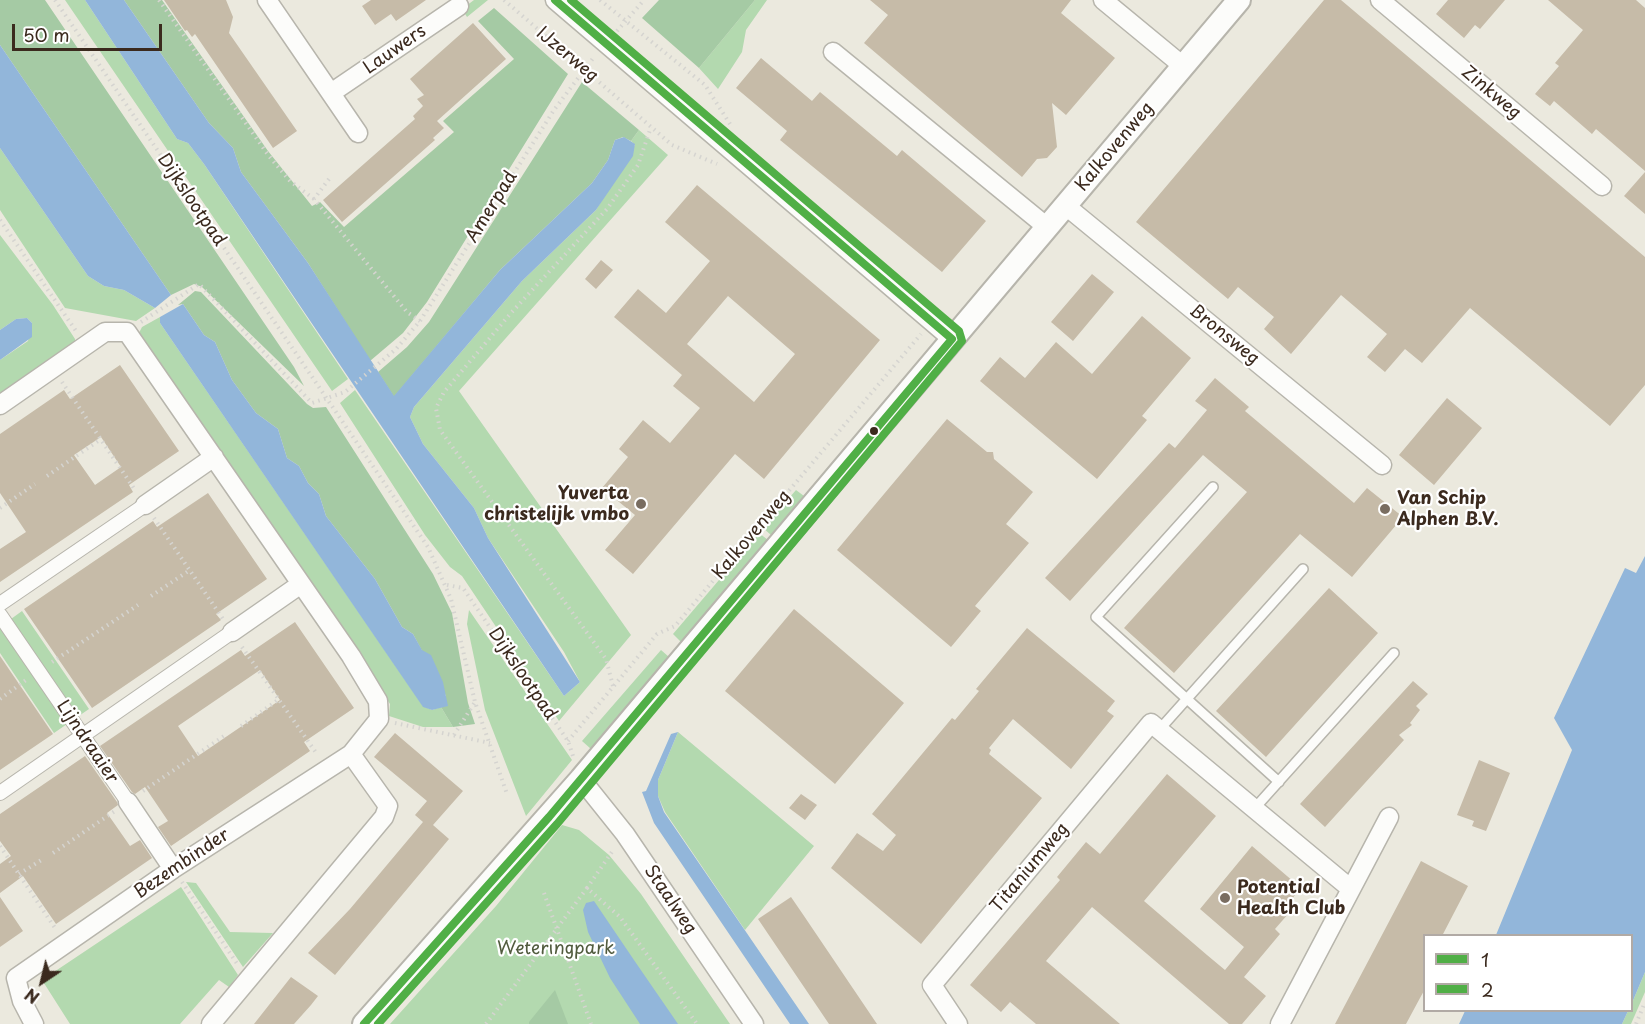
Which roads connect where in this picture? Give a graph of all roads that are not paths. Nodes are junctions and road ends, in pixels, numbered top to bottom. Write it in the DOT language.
graph roads {
  1 [pos="267,0"];
  2 [pos="555,0"];
  3 [pos="1103,0"];
  4 [pos="1239,0"];
  5 [pos="1380,0"];
  6 [pos="459,6"];
  7 [pos="833,52"];
  8 [pos="1183,66"];
  9 [pos="331,93"];
  10 [pos="358,133"];
  11 [pos="1602,186"];
  12 [pos="1066,206"];
  13 [pos="1047,227"];
  14 [pos="952,339"];
  15 [pos="0,405"];
  16 [pos="214,457"];
  17 [pos="1382,465"];
  18 [pos="1213,487"];
  19 [pos="145,505"];
  20 [pos="1303,569"];
  21 [pos="301,584"];
  22 [pos="0,604"];
  23 [pos="0,615"];
  24 [pos="232,632"];
  25 [pos="1394,653"];
  26 [pos="1187,699"];
  27 [pos="1159,730"];
  28 [pos="82,735"];
  29 [pos="351,754"];
  30 [pos="581,779"];
  31 [pos="1278,782"];
  32 [pos="0,793"];
  33 [pos="128,802"];
  34 [pos="1254,808"];
  35 [pos="1389,817"];
  36 [pos="173,869"];
  37 [pos="1351,889"];
  38 [pos="8,976"];
  39 [pos="34,1024"];
  40 [pos="211,1024"];
  41 [pos="364,1024"];
  42 [pos="754,1024"];
  43 [pos="958,1024"];
  44 [pos="1280,1024"];
  1 -- 9 [label="street"];
  2 -- 14 [label="street, IJzerweg"];
  3 -- 8 [label="street"];
  4 -- 8 [label="street, Kalkovenweg"];
  5 -- 11 [label="street, Zinkweg"];
  6 -- 9 [label="street, Lauwers"];
  7 -- 13 [label="street"];
  8 -- 12 [label="street, Kalkovenweg"];
  9 -- 10 [label="street"];
  12 -- 13 [label="street, Kalkovenweg"];
  12 -- 17 [label="street, Bronsweg"];
  13 -- 14 [label="street, Kalkovenweg"];
  14 -- 30 [label="street, Kalkovenweg"];
  15 -- 16 [label="street"];
  16 -- 19 [label="street"];
  16 -- 21 [label="street"];
  18 -- 26 [label="lane"];
  19 -- 22 [label="street"];
  20 -- 26 [label="lane, Titaniumweg"];
  21 -- 24 [label="street"];
  21 -- 29 [label="street, Bezembinder"];
  23 -- 28 [label="street, Lijndraaier"];
  24 -- 28 [label="street"];
  25 -- 31 [label="lane"];
  26 -- 27 [label="lane, Titaniumweg"];
  26 -- 31 [label="lane"];
  27 -- 34 [label="street"];
  27 -- 43 [label="street, Titaniumweg"];
  28 -- 32 [label="street"];
  28 -- 33 [label="street, Lijndraaier"];
  29 -- 36 [label="street, Bezembinder"];
  29 -- 40 [label="street"];
  30 -- 41 [label="street, Kalkovenweg"];
  30 -- 42 [label="street, Staalweg"];
  31 -- 34 [label="lane"];
  33 -- 36 [label="street, Lijndraaier"];
  34 -- 37 [label="street"];
  35 -- 37 [label="street"];
  36 -- 38 [label="street, Bezembinder"];
  37 -- 44 [label="street"];
  38 -- 39 [label="street, Bezembinder"];
}
